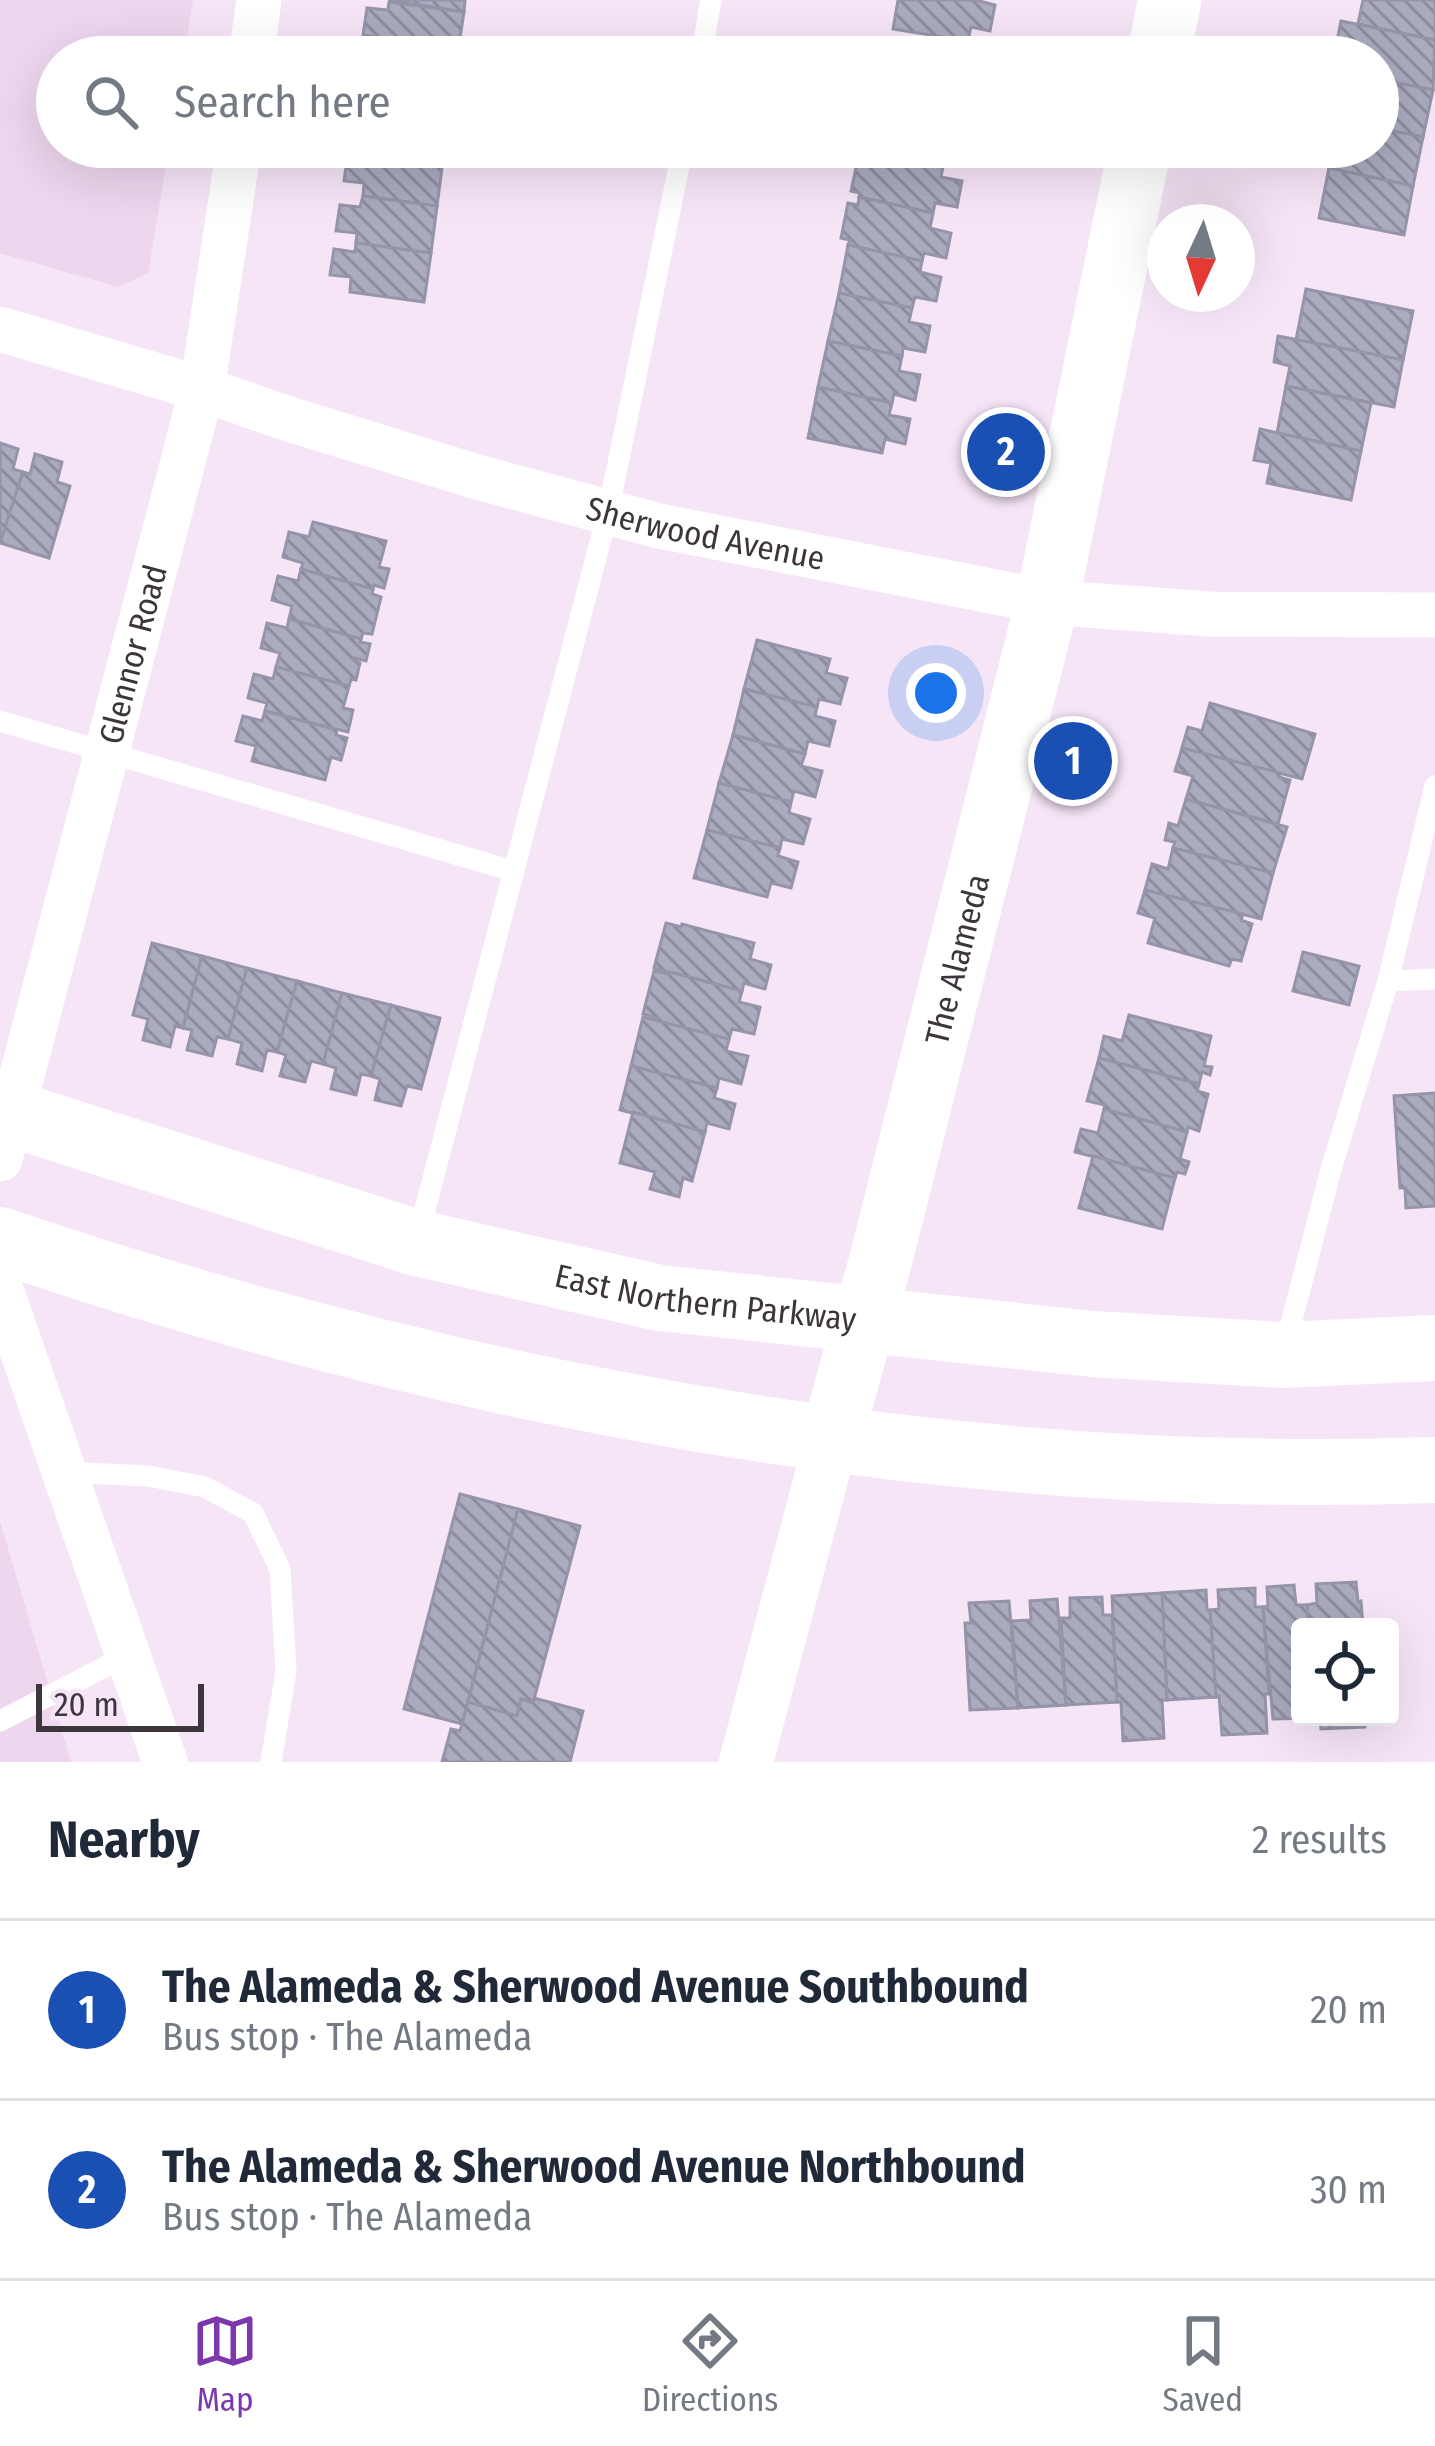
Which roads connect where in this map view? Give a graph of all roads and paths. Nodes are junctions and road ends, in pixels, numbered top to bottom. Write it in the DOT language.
graph roads {
  1 [pos="259,0"];
  2 [pos="711,0"];
  3 [pos="1170,0"];
  4 [pos="254,36"];
  5 [pos="705,36"];
  6 [pos="1162,36"];
  7 [pos="236,168"];
  8 [pos="679,168"];
  9 [pos="1136,168"];
  10 [pos="0,328"];
  11 [pos="202,389"];
  12 [pos="608,512"];
  13 [pos="1047,602"];
  14 [pos="1435,615"];
  15 [pos="0,721"];
  16 [pos="107,752"];
  17 [pos="1435,786"];
  18 [pos="513,872"];
  19 [pos="1435,979"];
  20 [pos="1388,981"];
  21 [pos="4,1128"];
  22 [pos="0,1240"];
  23 [pos="417,1243"];
  24 [pos="0,1287"];
  25 [pos="865,1320"];
  26 [pos="1435,1348"];
  27 [pos="1282,1355"];
  28 [pos="831,1441"];
  29 [pos="1435,1470"];
  30 [pos="64,1472"];
  31 [pos="128,1655"];
  32 [pos="0,1720"];
  33 [pos="165,1762"];
  34 [pos="271,1762"];
  35 [pos="746,1762"];
  1 -- 4 [label="street"];
  2 -- 5 [label="lane"];
  3 -- 6 [label="main road"];
  7 -- 11 [label="street, Glennor Road"];
  8 -- 12 [label="lane"];
  9 -- 13 [label="main road, The Alameda"];
  10 -- 11 [label="street, Sherwood Avenue"];
  11 -- 12 [label="street, Sherwood Avenue"];
  11 -- 16 [label="street, Glennor Road"];
  12 -- 13 [label="street, Sherwood Avenue"];
  12 -- 18 [label="lane"];
  13 -- 14 [label="street, Sherwood Avenue"];
  13 -- 25 [label="main road, The Alameda"];
  15 -- 16 [label="lane"];
  16 -- 18 [label="lane"];
  16 -- 21 [label="street, Glennor Road"];
  17 -- 20 [label="lane"];
  18 -- 23 [label="lane"];
  19 -- 20 [label="lane"];
  20 -- 27 [label="lane"];
  21 -- 23 [label="main road, East Northern Parkway"];
  22 -- 28 [label="main road"];
  23 -- 25 [label="main road, East Northern Parkway"];
  24 -- 30 [label="street"];
  25 -- 27 [label="main road, East Northern Parkway"];
  25 -- 28 [label="main road, The Alameda"];
  26 -- 27 [label="main road, East Northern Parkway"];
  28 -- 29 [label="main road"];
  28 -- 35 [label="street, The Alameda"];
  30 -- 31 [label="street"];
  30 -- 34 [label="lane"];
  31 -- 32 [label="lane"];
  31 -- 33 [label="street"];
}
